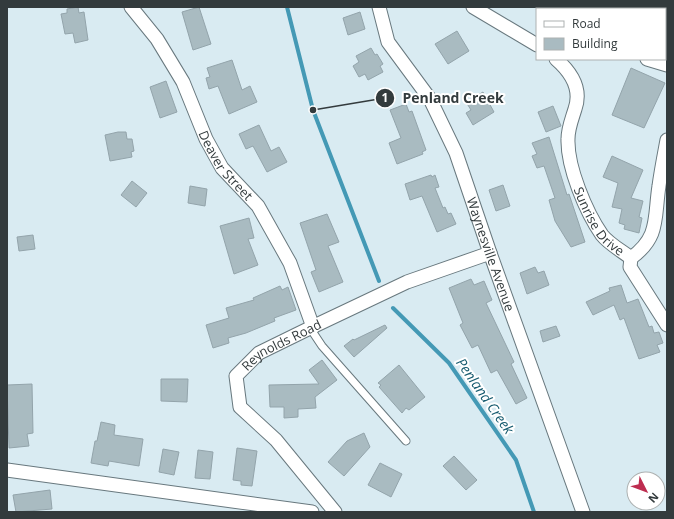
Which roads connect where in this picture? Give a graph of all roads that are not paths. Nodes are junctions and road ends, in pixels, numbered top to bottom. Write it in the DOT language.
graph roads {
  1 [pos="131,7"];
  2 [pos="379,7"];
  3 [pos="473,7"];
  4 [pos="536,44"];
  5 [pos="557,60"];
  6 [pos="650,60"];
  7 [pos="667,65"];
  8 [pos="667,140"];
  9 [pos="490,252"];
  10 [pos="631,258"];
  11 [pos="667,325"];
  12 [pos="312,327"];
  13 [pos="406,441"];
  14 [pos="7,470"];
  15 [pos="312,512"];
  16 [pos="335,512"];
  17 [pos="583,512"];
  1 -- 12 [label="street, Deaver Street"];
  2 -- 9 [label="street, Waynesville Avenue"];
  3 -- 4 [label="street"];
  5 -- 10 [label="street, Sunrise Drive"];
  6 -- 7 [label="street"];
  8 -- 10 [label="street, Sunrise Drive"];
  9 -- 12 [label="street, Reynolds Road"];
  9 -- 17 [label="street, Waynesville Avenue"];
  10 -- 11 [label="street"];
  12 -- 13 [label="lane"];
  12 -- 16 [label="street, Reynolds Road"];
  14 -- 15 [label="street"];
}
